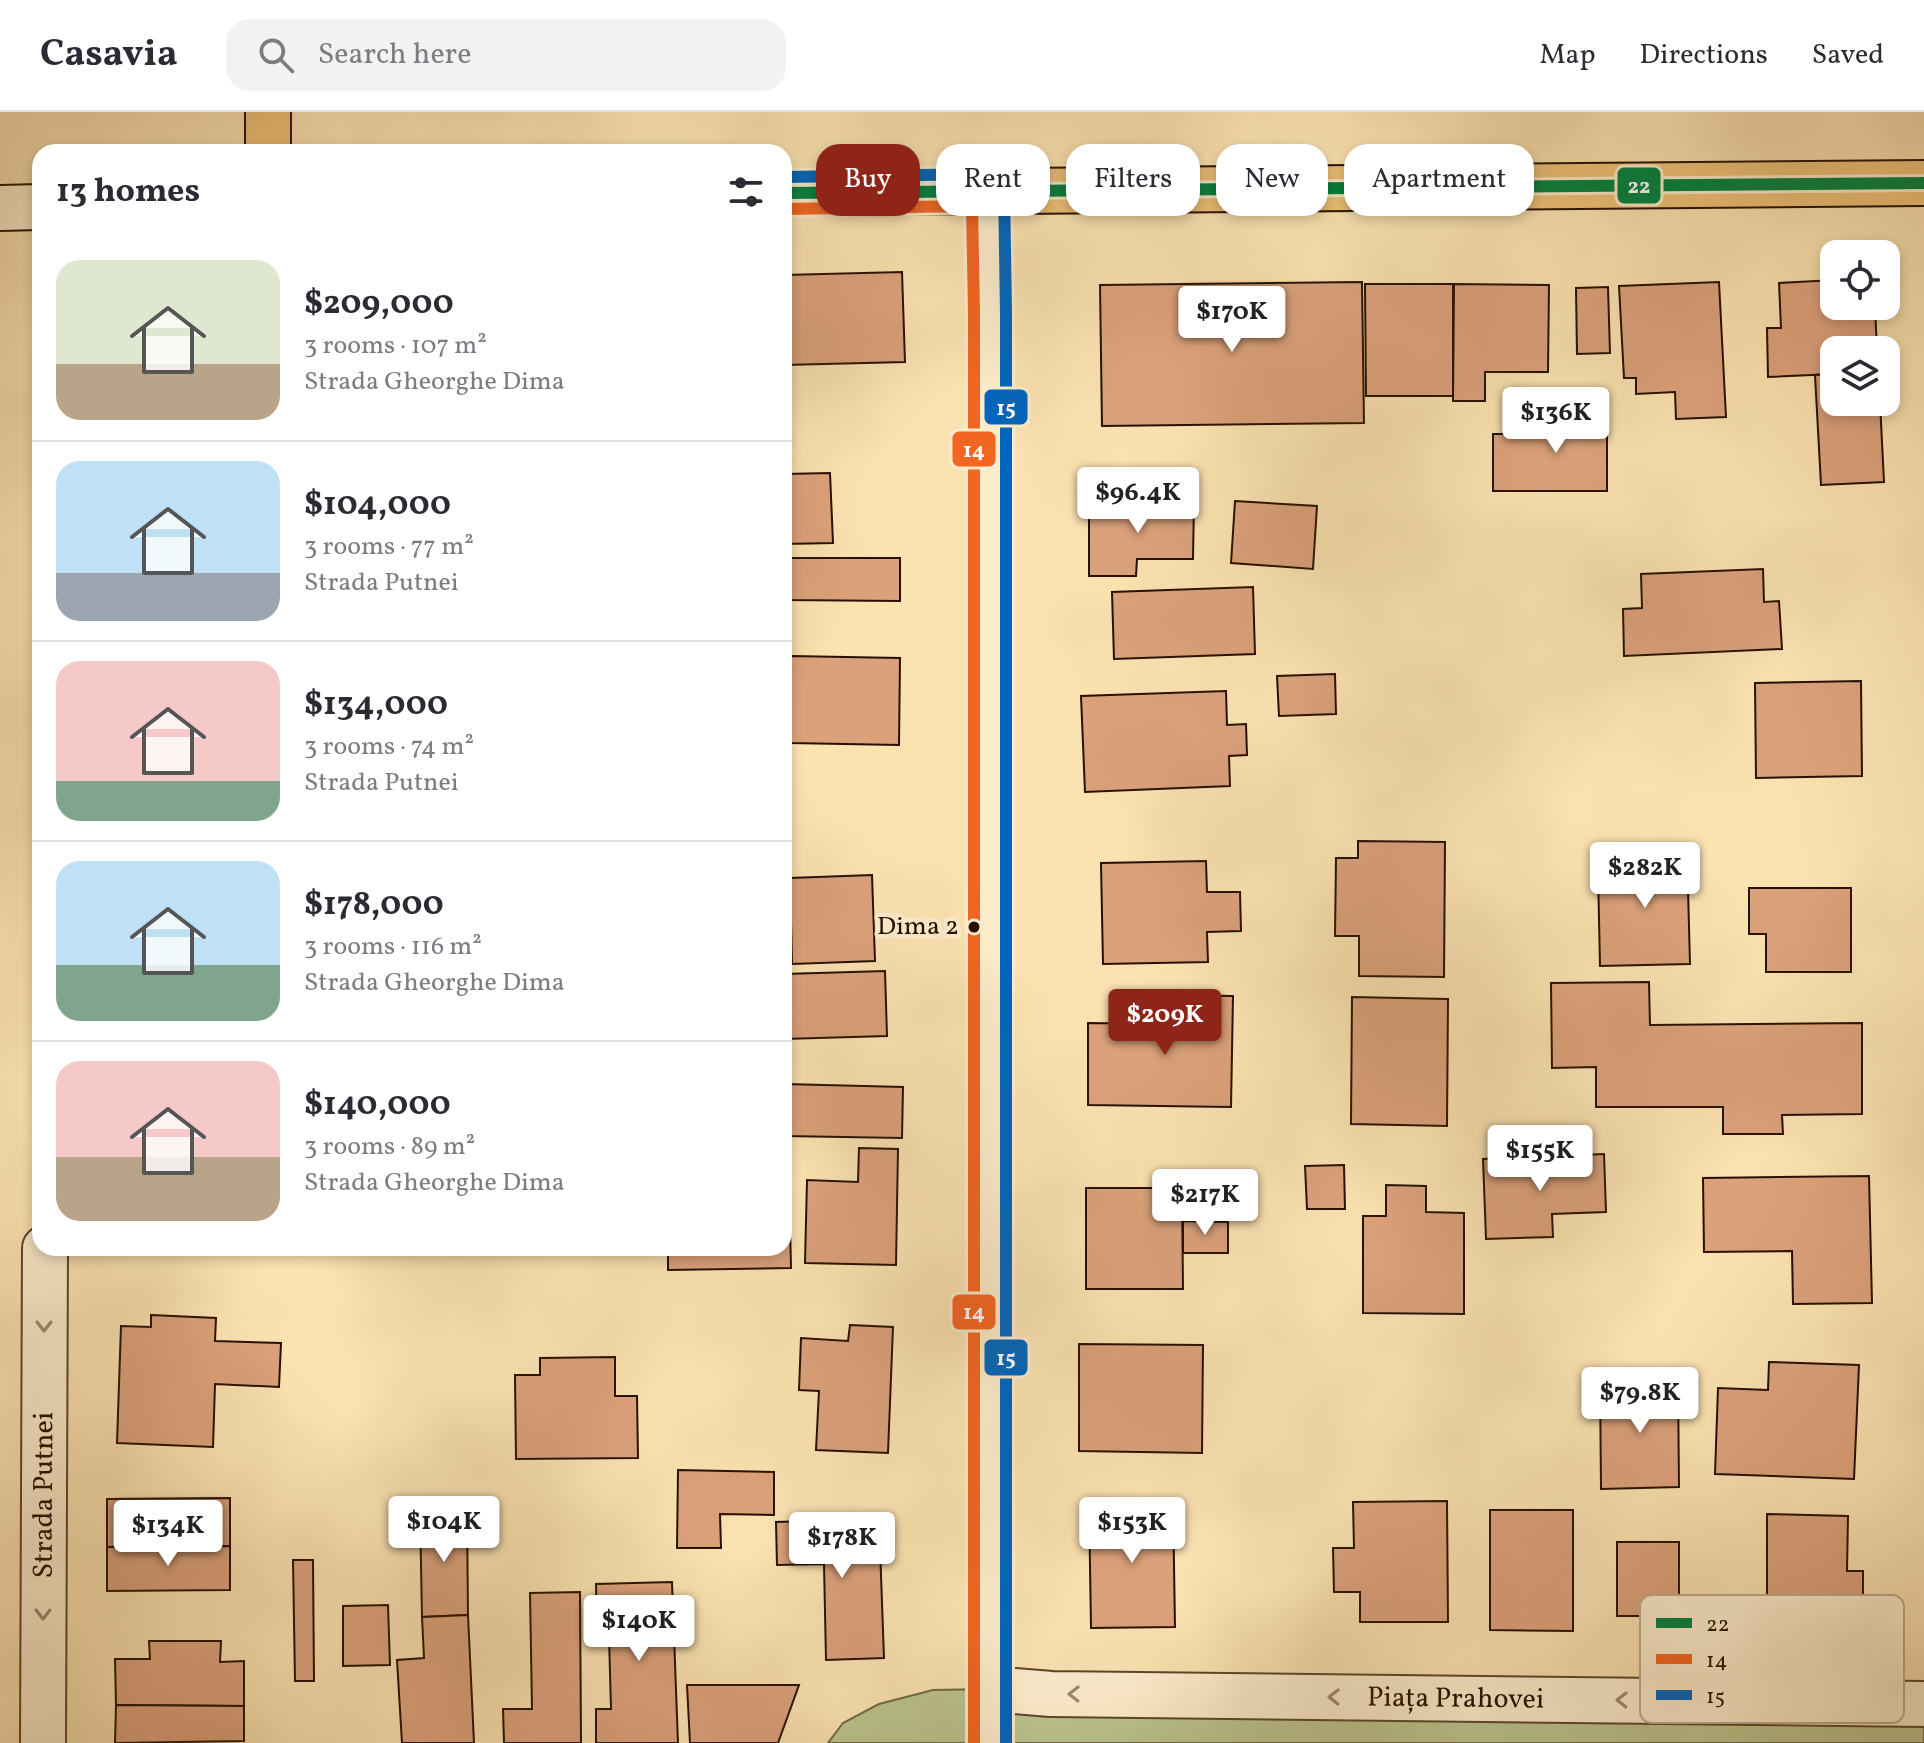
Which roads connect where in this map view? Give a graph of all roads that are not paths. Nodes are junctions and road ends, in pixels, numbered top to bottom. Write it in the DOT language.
graph roads {
  1 [pos="268,112"];
  2 [pos="268,144"];
  3 [pos="1924,183"];
  4 [pos="1050,190"];
  5 [pos="936,191"];
  6 [pos="792,193"];
  7 [pos="32,207"];
  8 [pos="0,208"];
  9 [pos="988,216"];
  10 [pos="45,1256"];
  11 [pos="990,1689"];
  12 [pos="1640,1701"];
  13 [pos="1904,1704"];
  14 [pos="1924,1704"];
  15 [pos="43,1743"];
  16 [pos="990,1743"];
  1 -- 2 [label="main road"];
  3 -- 4 [label="main road"];
  5 -- 6 [label="main road"];
  7 -- 8 [label="street"];
  9 -- 11 [label="street"];
  10 -- 15 [label="street, Strada Putnei, one-way"];
  12 -- 11 [label="street, Piața Prahovei, one-way"];
  11 -- 16 [label="street"];
  14 -- 13 [label="street, Piața Prahovei, one-way"];
}
